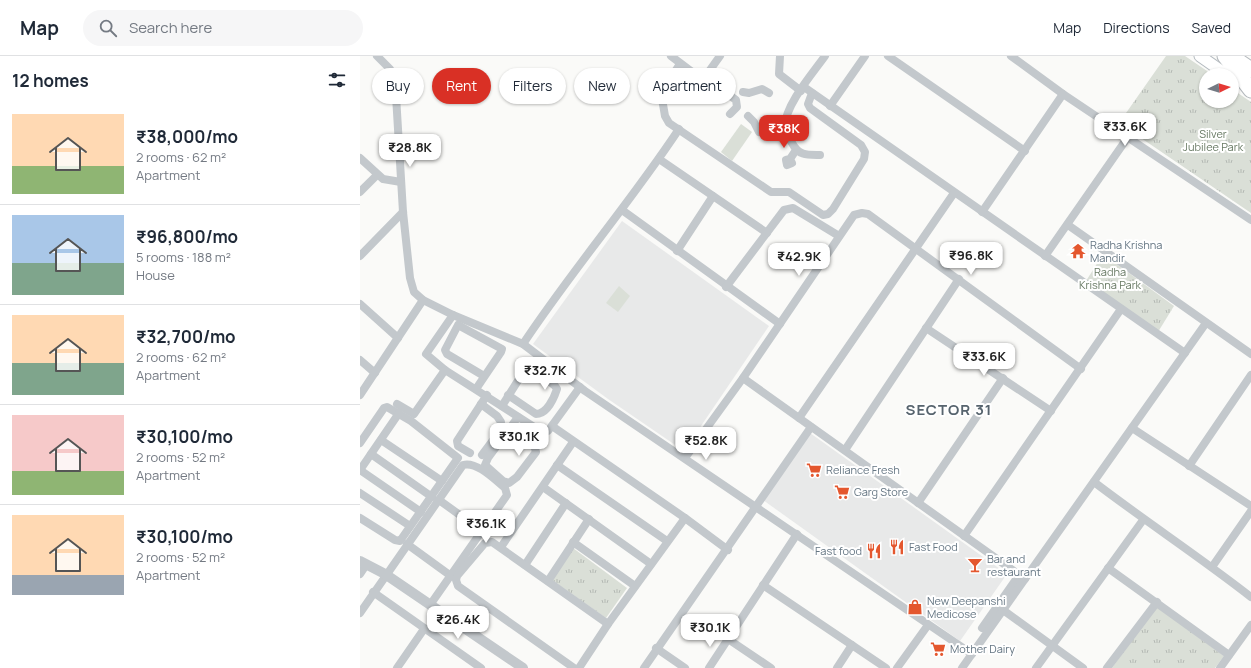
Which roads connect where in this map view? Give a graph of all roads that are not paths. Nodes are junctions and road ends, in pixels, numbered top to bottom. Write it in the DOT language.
graph roads {
  1 [pos="377,56"];
  2 [pos="671,56"];
  3 [pos="720,56"];
  4 [pos="780,56"];
  5 [pos="825,56"];
  6 [pos="865,56"];
  7 [pos="888,56"];
  8 [pos="1011,56"];
  9 [pos="1200,56"];
  10 [pos="1225,56"];
  11 [pos="1232,56"];
  12 [pos="680,64"];
  13 [pos="685,68"];
  14 [pos="711,68"];
  15 [pos="1217,68"];
  16 [pos="1251,70"];
  17 [pos="1239,83"];
  18 [pos="802,89"];
  19 [pos="1251,91"];
  20 [pos="769,93"];
  21 [pos="812,93"];
  22 [pos="736,94"];
  23 [pos="1063,94"];
  24 [pos="739,96"];
  25 [pos="830,106"];
  26 [pos="730,114"];
  27 [pos="748,116"];
  28 [pos="784,127"];
  29 [pos="679,129"];
  30 [pos="1128,137"];
  31 [pos="796,150"];
  32 [pos="1025,151"];
  33 [pos="820,155"];
  34 [pos="360,158"];
  35 [pos="659,159"];
  36 [pos="790,159"];
  37 [pos="377,175"];
  38 [pos="401,182"];
  39 [pos="360,192"];
  40 [pos="954,193"];
  41 [pos="713,196"];
  42 [pos="622,210"];
  43 [pos="403,212"];
  44 [pos="982,212"];
  45 [pos="1251,220"];
  46 [pos="1068,225"];
  47 [pos="767,233"];
  48 [pos="839,236"];
  49 [pos="915,247"];
  50 [pos="677,251"];
  51 [pos="360,256"];
  52 [pos="1045,256"];
  53 [pos="959,279"];
  54 [pos="726,287"];
  55 [pos="423,300"];
  56 [pos="360,304"];
  57 [pos="1121,309"];
  58 [pos="453,315"];
  59 [pos="1206,323"];
  60 [pos="780,324"];
  61 [pos="926,328"];
  62 [pos="398,338"];
  63 [pos="523,344"];
  64 [pos="1185,353"];
  65 [pos="1251,354"];
  66 [pos="360,360"];
  67 [pos="1081,369"];
  68 [pos="445,370"];
  69 [pos="375,373"];
  70 [pos="1251,375"];
  71 [pos="484,376"];
  72 [pos="743,378"];
  73 [pos="1003,378"];
  74 [pos="580,387"];
  75 [pos="476,389"];
  76 [pos="360,395"];
  77 [pos="508,395"];
  78 [pos="487,396"];
  79 [pos="397,404"];
  80 [pos="480,404"];
  81 [pos="502,406"];
  82 [pos="1051,411"];
  83 [pos="399,413"];
  84 [pos="518,417"];
  85 [pos="799,418"];
  86 [pos="552,426"];
  87 [pos="811,427"];
  88 [pos="510,428"];
  89 [pos="1132,428"];
  90 [pos="381,440"];
  91 [pos="573,442"];
  92 [pos="360,443"];
  93 [pos="845,450"];
  94 [pos="470,453"];
  95 [pos="371,454"];
  96 [pos="482,455"];
  97 [pos="685,458"];
  98 [pos="557,465"];
  99 [pos="1189,466"];
  100 [pos="360,470"];
  101 [pos="442,481"];
  102 [pos="1094,482"];
  103 [pos="543,487"];
  104 [pos="360,493"];
  105 [pos="436,498"];
  106 [pos="566,503"];
  107 [pos="918,503"];
  108 [pos="1251,506"];
  109 [pos="757,508"];
  110 [pos="1251,511"];
  111 [pos="421,512"];
  112 [pos="360,518"];
  113 [pos="685,518"];
  114 [pos="589,519"];
  115 [pos="1143,520"];
  116 [pos="410,526"];
  117 [pos="482,531"];
  118 [pos="797,534"];
  119 [pos="964,536"];
  120 [pos="667,541"];
  121 [pos="573,542"];
  122 [pos="407,544"];
  123 [pos="501,547"];
  124 [pos="728,550"];
  125 [pos="651,564"];
  126 [pos="525,566"];
  127 [pos="362,567"];
  128 [pos="1212,567"];
  129 [pos="1108,568"];
  130 [pos="386,574"];
  131 [pos="451,576"];
  132 [pos="1022,577"];
  133 [pos="548,582"];
  134 [pos="763,585"];
  135 [pos="635,586"];
  136 [pos="373,592"];
  137 [pos="1251,597"];
  138 [pos="1157,602"];
  139 [pos="430,605"];
  140 [pos="1003,610"];
  141 [pos="360,612"];
  142 [pos="608,624"];
  143 [pos="928,625"];
  144 [pos="1251,625"];
  145 [pos="982,628"];
  146 [pos="424,629"];
  147 [pos="728,639"];
  148 [pos="852,645"];
  149 [pos="1052,645"];
  150 [pos="656,648"];
  151 [pos="972,654"];
  152 [pos="1229,655"];
  153 [pos="396,668"];
  154 [pos="481,668"];
  155 [pos="523,668"];
  156 [pos="574,668"];
  157 [pos="579,668"];
  158 [pos="644,668"];
  159 [pos="684,668"];
  160 [pos="709,668"];
  161 [pos="771,668"];
  162 [pos="837,668"];
  163 [pos="886,668"];
  164 [pos="897,668"];
  165 [pos="962,668"];
  166 [pos="1036,668"];
  167 [pos="1083,668"];
  168 [pos="1107,668"];
  169 [pos="1220,668"];
  1 -- 38 [label="street"];
  2 -- 12 [label="street"];
  3 -- 14 [label="street"];
  4 -- 18 [label="street"];
  5 -- 18 [label="street"];
  6 -- 25 [label="street"];
  7 -- 32 [label="street"];
  8 -- 23 [label="street"];
  9 -- 15 [label="main road"];
  10 -- 19 [label="highway"];
  11 -- 16 [label="highway"];
  12 -- 13 [label="street"];
  12 -- 29 [label="street"];
  17 -- 19 [label="main road"];
  18 -- 21 [label="street"];
  18 -- 28 [label="street"];
  20 -- 24 [label="street"];
  21 -- 25 [label="street"];
  21 -- 29 [label="street"];
  22 -- 24 [label="street"];
  23 -- 30 [label="street"];
  23 -- 32 [label="street"];
  24 -- 26 [label="street"];
  25 -- 40 [label="street"];
  27 -- 28 [label="street"];
  28 -- 31 [label="street"];
  29 -- 35 [label="street"];
  30 -- 45 [label="street"];
  30 -- 46 [label="street"];
  31 -- 33 [label="street"];
  31 -- 36 [label="street"];
  32 -- 44 [label="street"];
  34 -- 37 [label="street"];
  35 -- 41 [label="street"];
  35 -- 42 [label="street"];
  37 -- 38 [label="street"];
  37 -- 39 [label="street"];
  38 -- 43 [label="street"];
  40 -- 44 [label="street"];
  40 -- 49 [label="street"];
  41 -- 47 [label="street"];
  41 -- 50 [label="street"];
  42 -- 50 [label="street"];
  42 -- 63 [label="street"];
  43 -- 51 [label="street"];
  43 -- 55 [label="street"];
  44 -- 52 [label="street"];
  46 -- 52 [label="street"];
  46 -- 59 [label="street"];
  47 -- 48 [label="street"];
  47 -- 54 [label="street"];
  48 -- 49 [label="street"];
  48 -- 60 [label="street"];
  49 -- 53 [label="street"];
  49 -- 85 [label="street"];
  50 -- 54 [label="street"];
  52 -- 57 [label="street"];
  53 -- 61 [label="street"];
  53 -- 67 [label="street"];
  54 -- 60 [label="street"];
  55 -- 58 [label="street"];
  55 -- 62 [label="street"];
  56 -- 62 [label="street"];
  57 -- 64 [label="street"];
  57 -- 67 [label="street"];
  58 -- 63 [label="street"];
  58 -- 68 [label="street"];
  59 -- 64 [label="street"];
  59 -- 65 [label="street"];
  60 -- 72 [label="street"];
  61 -- 73 [label="street"];
  61 -- 93 [label="street"];
  62 -- 69 [label="street"];
  63 -- 74 [label="street"];
  64 -- 89 [label="street"];
  66 -- 69 [label="street"];
  67 -- 82 [label="street"];
  68 -- 75 [label="street"];
  68 -- 79 [label="street"];
  69 -- 76 [label="street"];
  70 -- 99 [label="street"];
  71 -- 71 [label="street"];
  71 -- 75 [label="street"];
  72 -- 85 [label="street"];
  72 -- 97 [label="street"];
  73 -- 82 [label="street"];
  73 -- 107 [label="street"];
  74 -- 86 [label="street"];
  74 -- 97 [label="street"];
  75 -- 78 [label="street"];
  77 -- 77 [label="street"];
  77 -- 81 [label="street"];
  78 -- 80 [label="street"];
  78 -- 81 [label="street"];
  80 -- 94 [label="street"];
  80 -- 96 [label="street"];
  81 -- 84 [label="street"];
  82 -- 119 [label="street"];
  83 -- 90 [label="street"];
  83 -- 92 [label="street"];
  83 -- 101 [label="street"];
  84 -- 86 [label="street"];
  84 -- 88 [label="street"];
  85 -- 87 [label="street"];
  86 -- 91 [label="street"];
  87 -- 93 [label="street"];
  87 -- 109 [label="street"];
  88 -- 88 [label="street"];
  89 -- 99 [label="street"];
  89 -- 102 [label="street"];
  90 -- 95 [label="street"];
  90 -- 101 [label="street"];
  91 -- 98 [label="street"];
  91 -- 113 [label="street"];
  93 -- 107 [label="street"];
  95 -- 100 [label="street"];
  95 -- 105 [label="street"];
  97 -- 109 [label="street"];
  98 -- 103 [label="street"];
  98 -- 120 [label="street"];
  99 -- 108 [label="street"];
  100 -- 111 [label="street"];
  101 -- 105 [label="street"];
  102 -- 115 [label="street"];
  102 -- 132 [label="street"];
  103 -- 106 [label="street"];
  103 -- 123 [label="street"];
  104 -- 116 [label="street"];
  105 -- 111 [label="street"];
  105 -- 117 [label="street"];
  105 -- 117 [label="street"];
  105 -- 122 [label="street"];
  106 -- 114 [label="street"];
  106 -- 126 [label="street"];
  107 -- 119 [label="street"];
  109 -- 118 [label="street"];
  109 -- 124 [label="street"];
  110 -- 128 [label="street"];
  111 -- 116 [label="street"];
  112 -- 116 [label="street"];
  113 -- 120 [label="street"];
  113 -- 124 [label="street"];
  114 -- 121 [label="street"];
  114 -- 125 [label="street"];
  115 -- 128 [label="street"];
  115 -- 129 [label="street"];
  117 -- 131 [label="street"];
  118 -- 134 [label="street"];
  118 -- 143 [label="street"];
  119 -- 132 [label="street"];
  120 -- 125 [label="street"];
  121 -- 133 [label="street"];
  121 -- 135 [label="street"];
  122 -- 130 [label="street"];
  122 -- 131 [label="street"];
  123 -- 126 [label="street"];
  123 -- 156 [label="street"];
  124 -- 150 [label="street"];
  125 -- 135 [label="street"];
  126 -- 133 [label="street"];
  127 -- 130 [label="street"];
  128 -- 137 [label="street"];
  129 -- 138 [label="street"];
  129 -- 149 [label="street"];
  130 -- 136 [label="street"];
  130 -- 139 [label="street"];
  131 -- 139 [label="street"];
  132 -- 140 [label="street"];
  132 -- 145 [label="street"];
  133 -- 142 [label="street"];
  134 -- 147 [label="street"];
  134 -- 148 [label="street"];
  135 -- 142 [label="street"];
  136 -- 141 [label="street"];
  136 -- 146 [label="street"];
  138 -- 152 [label="street"];
  138 -- 168 [label="street"];
  139 -- 155 [label="street"];
  140 -- 149 [label="street"];
  140 -- 151 [label="street"];
  142 -- 157 [label="street"];
  143 -- 151 [label="street"];
  143 -- 164 [label="street"];
  144 -- 152 [label="street"];
  146 -- 153 [label="street"];
  146 -- 154 [label="street"];
  147 -- 160 [label="street"];
  147 -- 161 [label="street"];
  148 -- 162 [label="street"];
  148 -- 163 [label="street"];
  149 -- 166 [label="street"];
  149 -- 167 [label="street"];
  150 -- 158 [label="street"];
  150 -- 159 [label="street"];
  151 -- 165 [label="street"];
  152 -- 169 [label="street"];
}
